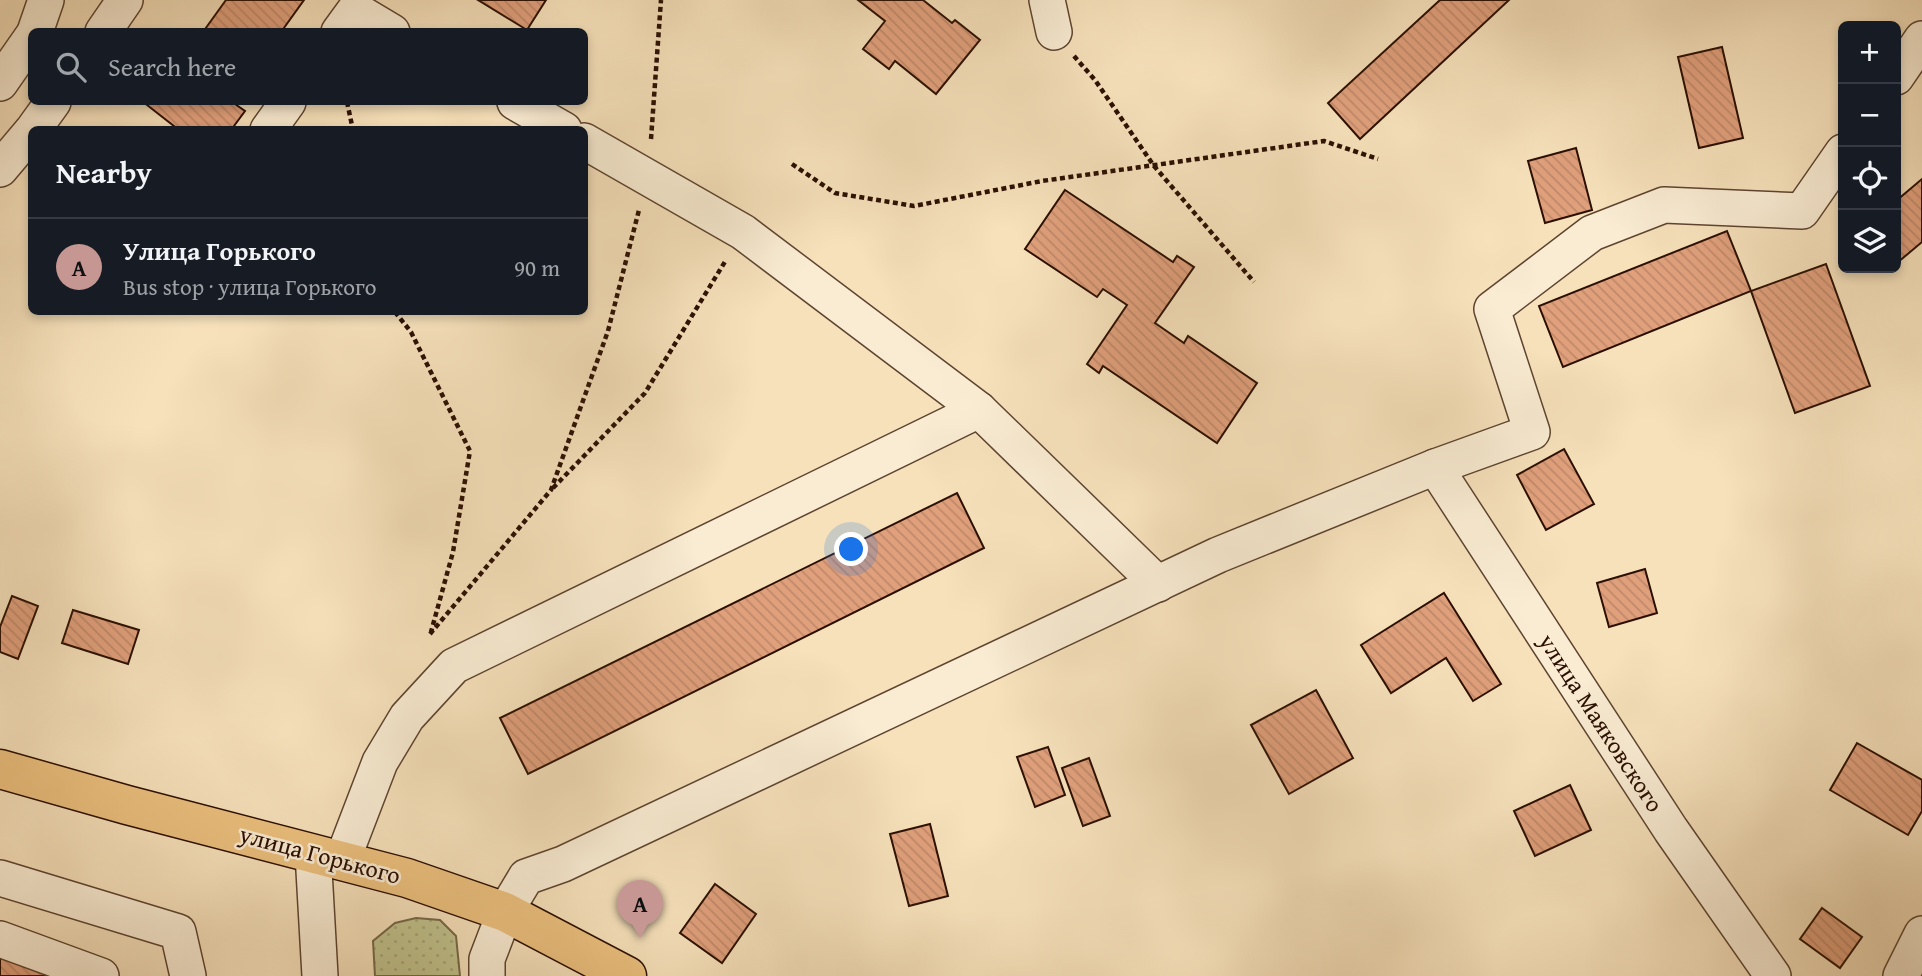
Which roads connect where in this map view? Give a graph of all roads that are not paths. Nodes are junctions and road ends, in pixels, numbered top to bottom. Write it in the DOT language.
graph roads {
  1 [pos="46,0"];
  2 [pos="125,0"];
  3 [pos="352,14"];
  4 [pos="36,28"];
  5 [pos="106,28"];
  6 [pos="383,28"];
  7 [pos="1922,39"];
  8 [pos="28,43"];
  9 [pos="1901,70"];
  10 [pos="0,83"];
  11 [pos="286,105"];
  12 [pos="520,105"];
  13 [pos="271,126"];
  14 [pos="557,126"];
  15 [pos="28,136"];
  16 [pos="588,143"];
  17 [pos="1838,159"];
  18 [pos="0,169"];
  19 [pos="979,410"];
  20 [pos="1435,467"];
  21 [pos="1158,584"];
  22 [pos="0,769"];
  23 [pos="328,857"];
  24 [pos="0,878"];
  25 [pos="505,912"];
  26 [pos="1922,934"];
  27 [pos="0,939"];
  28 [pos="101,976"];
  29 [pos="188,976"];
  30 [pos="320,976"];
  31 [pos="486,976"];
  32 [pos="627,976"];
  33 [pos="1773,976"];
  34 [pos="1901,976"];
  1 -- 4 [label="street"];
  2 -- 5 [label="street"];
  3 -- 6 [label="street"];
  7 -- 9 [label="street"];
  8 -- 10 [label="street"];
  11 -- 13 [label="street"];
  12 -- 14 [label="street"];
  15 -- 18 [label="street"];
  16 -- 19 [label="street"];
  17 -- 20 [label="street"];
  19 -- 21 [label="street"];
  19 -- 23 [label="street"];
  20 -- 21 [label="street"];
  20 -- 33 [label="street, улица Маяковского"];
  21 -- 25 [label="street"];
  22 -- 23 [label="main road, улица Горького"];
  23 -- 25 [label="main road, улица Горького"];
  23 -- 30 [label="street"];
  24 -- 29 [label="street"];
  25 -- 31 [label="street"];
  25 -- 32 [label="main road, улица Горького"];
  26 -- 34 [label="street"];
  27 -- 28 [label="street"];
}
